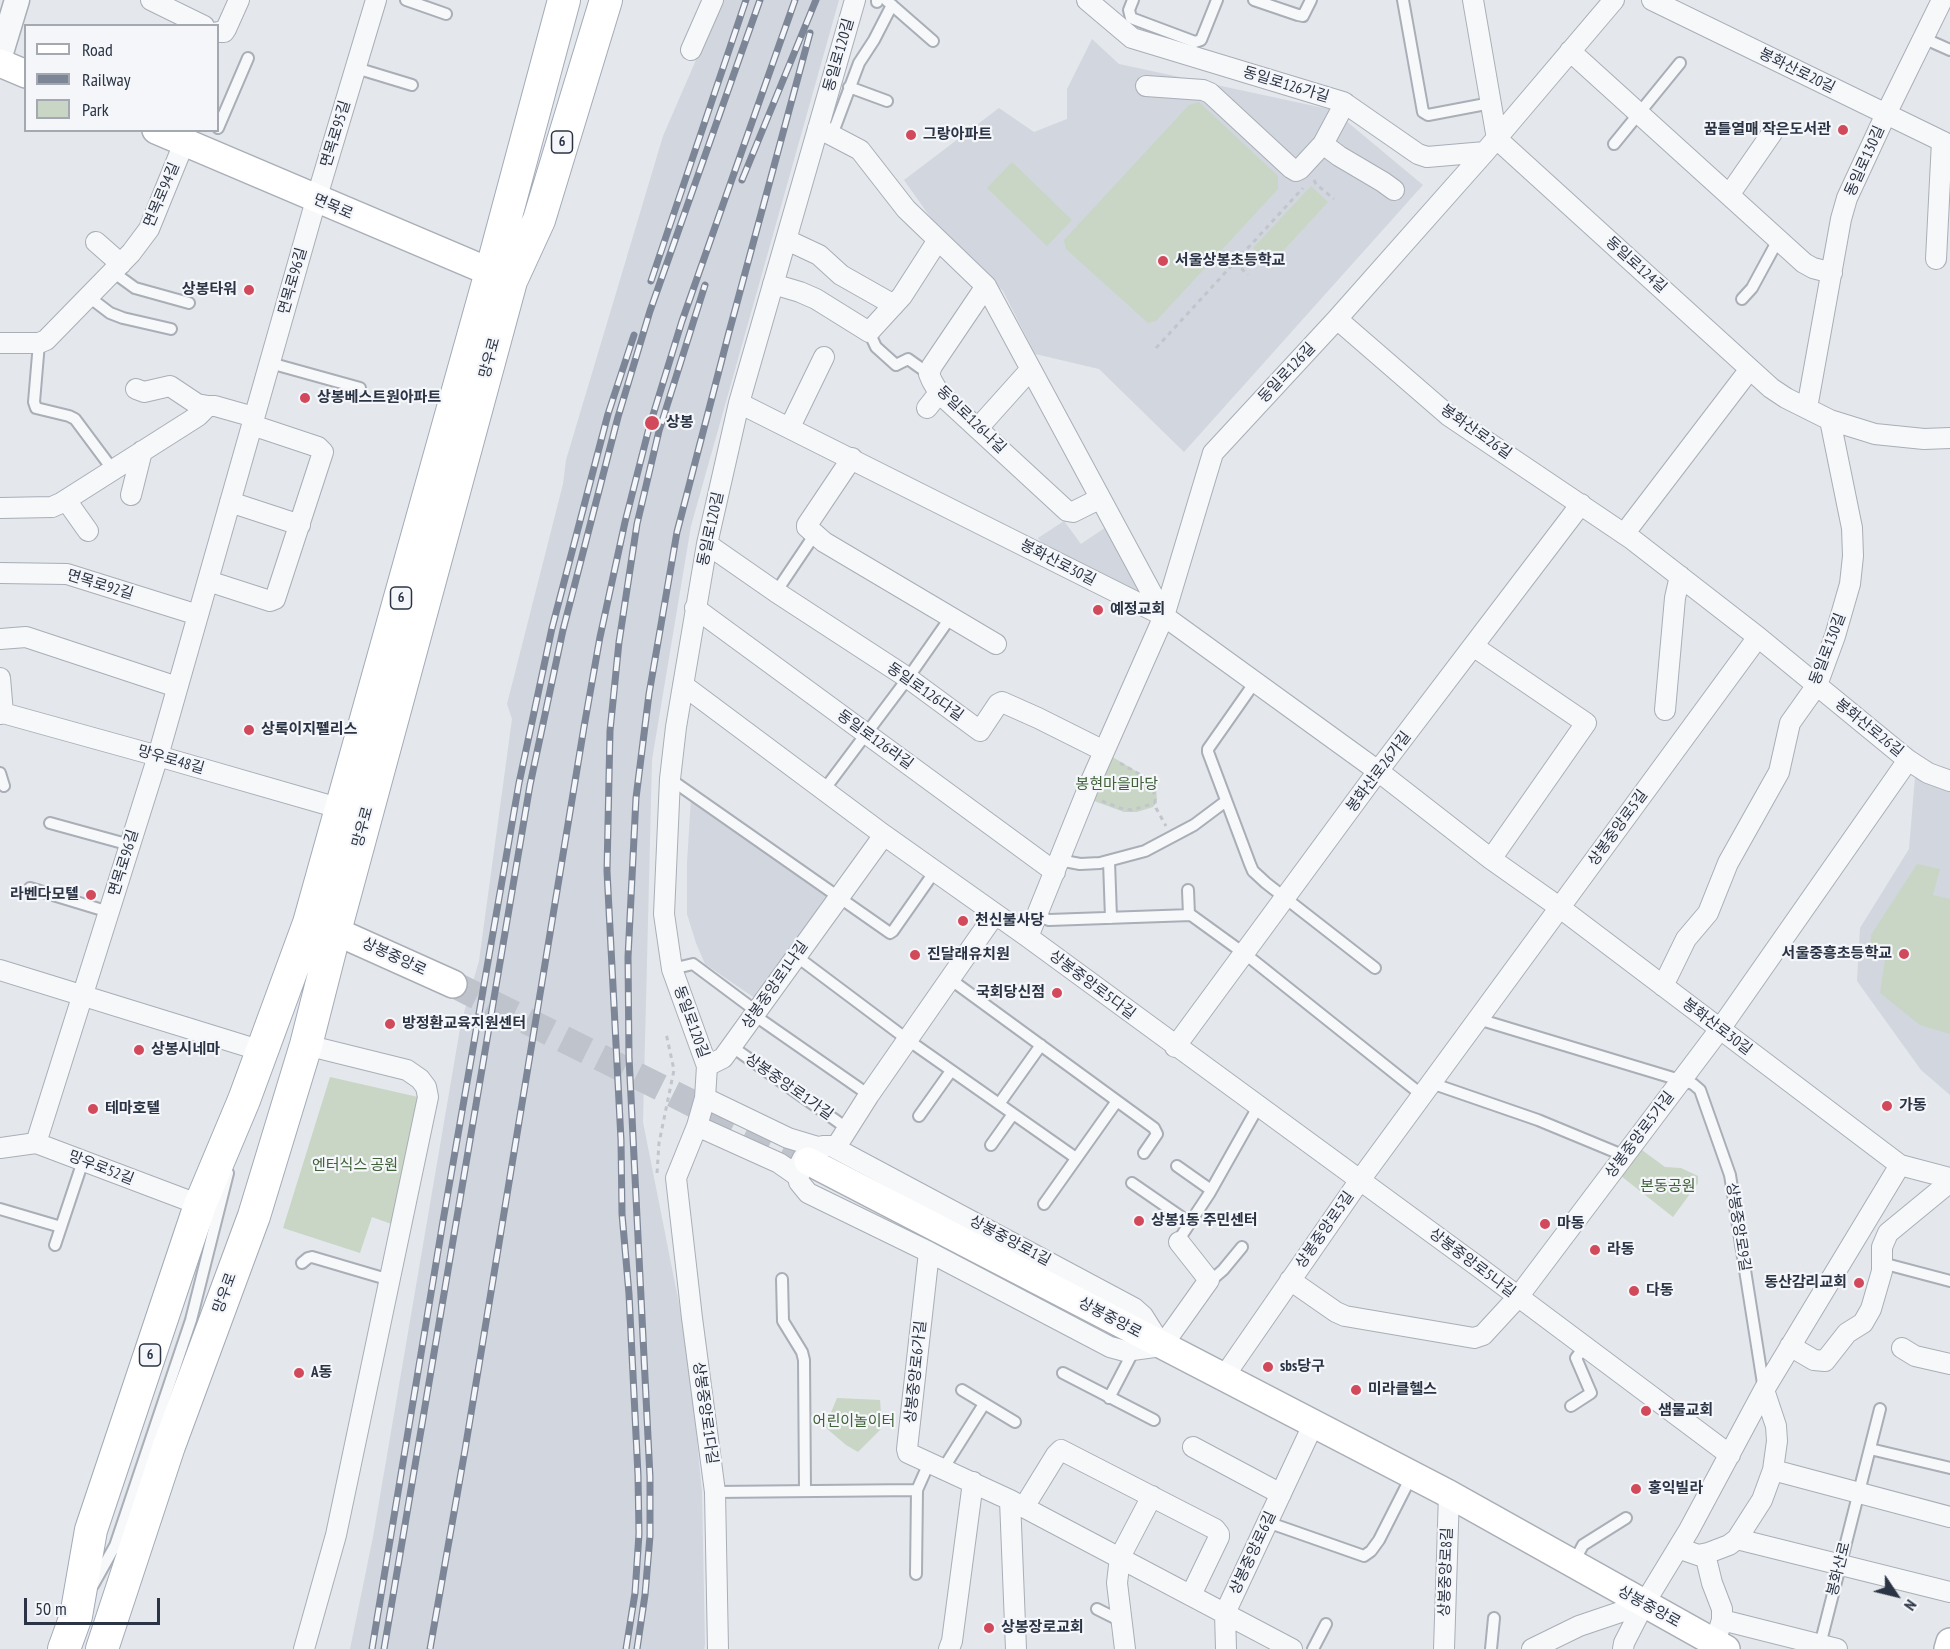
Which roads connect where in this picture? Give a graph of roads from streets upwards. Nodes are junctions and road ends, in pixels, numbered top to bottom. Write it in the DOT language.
graph roads {
  1 [pos="17,0"];
  2 [pos="151,0"];
  3 [pos="239,0"];
  4 [pos="564,0"];
  5 [pos="606,0"];
  6 [pos="713,0"];
  7 [pos="855,0"];
  8 [pos="1087,0"];
  9 [pos="1473,0"];
  10 [pos="1614,0"];
  11 [pos="1652,0"];
  12 [pos="1942,0"];
  13 [pos="372,2"];
  14 [pos="200,24"];
  15 [pos="219,32"];
  16 [pos="691,50"];
  17 [pos="1570,51"];
  18 [pos="0,56"];
  19 [pos="0,63"];
  20 [pos="24,73"];
  21 [pos="1146,86"];
  22 [pos="1345,103"];
  23 [pos="1886,114"];
  24 [pos="168,132"];
  25 [pos="825,132"];
  26 [pos="1772,134"];
  27 [pos="206,138"];
  28 [pos="1946,143"];
  29 [pos="1323,144"];
  30 [pos="1491,146"];
  31 [pos="1394,190"];
  32 [pos="1729,195"];
  33 [pos="316,200"];
  34 [pos="787,240"];
  35 [pos="938,240"];
  36 [pos="96,242"];
  37 [pos="1936,260"];
  38 [pos="117,268"];
  39 [pos="1832,273"];
  40 [pos="501,277"];
  41 [pos="773,284"];
  42 [pos="986,286"];
  43 [pos="894,305"];
  44 [pos="1337,319"];
  45 [pos="0,343"];
  46 [pos="824,357"];
  47 [pos="1750,369"];
  48 [pos="1030,370"];
  49 [pos="136,389"];
  50 [pos="739,403"];
  51 [pos="208,406"];
  52 [pos="1807,408"];
  53 [pos="1830,420"];
  54 [pos="253,421"];
  55 [pos="790,427"];
  56 [pos="978,428"];
  57 [pos="1950,438"];
  58 [pos="142,451"];
  59 [pos="852,458"];
  60 [pos="131,495"];
  61 [pos="1099,499"];
  62 [pos="66,500"];
  63 [pos="230,502"];
  64 [pos="1581,504"];
  65 [pos="0,508"];
  66 [pos="300,525"];
  67 [pos="88,531"];
  68 [pos="1624,534"];
  69 [pos="707,544"];
  70 [pos="0,573"];
  71 [pos="1680,576"];
  72 [pos="208,581"];
  73 [pos="696,608"];
  74 [pos="198,615"];
  75 [pos="1164,616"];
  76 [pos="1758,637"];
  77 [pos="0,639"];
  78 [pos="996,644"];
  79 [pos="1473,646"];
  80 [pos="0,678"];
  81 [pos="683,685"];
  82 [pos="1817,685"];
  83 [pos="177,687"];
  84 [pos="1665,710"];
  85 [pos="2,713"];
  86 [pos="1103,752"];
  87 [pos="158,756"];
  88 [pos="1908,760"];
  89 [pos="1378,771"];
  90 [pos="1950,781"];
  91 [pos="342,809"];
  92 [pos="884,835"];
  93 [pos="1491,859"];
  94 [pos="1057,866"];
  95 [pos="1559,907"];
  96 [pos="995,914"];
  97 [pos="322,927"];
  98 [pos="1028,937"];
  99 [pos="0,970"];
  100 [pos="453,984"];
  101 [pos="1663,986"];
  102 [pos="82,997"];
  103 [pos="1720,1029"];
  104 [pos="306,1045"];
  105 [pos="1175,1047"];
  106 [pos="262,1051"];
  107 [pos="707,1066"];
  108 [pos="705,1098"];
  109 [pos="697,1126"];
  110 [pos="36,1143"];
  111 [pos="0,1148"];
  112 [pos="815,1158"];
  113 [pos="1900,1165"];
  114 [pos="676,1178"];
  115 [pos="1360,1180"];
  116 [pos="1950,1180"];
  117 [pos="200,1205"];
  118 [pos="1179,1242"];
  119 [pos="929,1252"];
  120 [pos="1290,1280"];
  121 [pos="1518,1297"];
  122 [pos="1162,1346"];
  123 [pos="1790,1346"];
  124 [pos="1902,1348"];
  125 [pos="1950,1364"];
  126 [pos="1223,1378"];
  127 [pos="1764,1390"];
  128 [pos="1313,1425"];
  129 [pos="1194,1447"];
  130 [pos="1730,1455"];
  131 [pos="1773,1470"];
  132 [pos="973,1482"];
  133 [pos="1281,1494"];
  134 [pos="1449,1494"];
  135 [pos="1152,1496"];
  136 [pos="1017,1503"];
  137 [pos="1950,1517"];
  138 [pos="1737,1539"];
  139 [pos="1678,1548"];
  140 [pos="1705,1554"];
  141 [pos="1120,1557"];
  142 [pos="1950,1592"];
  143 [pos="1191,1595"];
  144 [pos="1644,1604"];
  145 [pos="1225,1613"];
  146 [pos="1721,1638"];
  147 [pos="1950,1642"];
  148 [pos="1828,1647"];
  149 [pos="64,1649"];
  150 [pos="102,1649"];
  151 [pos="304,1649"];
  152 [pos="718,1649"];
  153 [pos="949,1649"];
  154 [pos="1016,1649"];
  155 [pos="1125,1649"];
  156 [pos="1226,1649"];
  157 [pos="1292,1649"];
  158 [pos="1444,1649"];
  159 [pos="1532,1649"];
  160 [pos="1623,1649"];
  161 [pos="1948,1649"];
  1 -- 18 [label="street"];
  2 -- 14 [label="street"];
  3 -- 15 [label="street"];
  4 -- 40 [label="main road, 망우로 / 6"];
  5 -- 40 [label="main road, 망우로 / 6"];
  6 -- 16 [label="street"];
  7 -- 25 [label="street, 동일로120길"];
  8 -- 22 [label="street, 동일로126가길"];
  9 -- 30 [label="street"];
  10 -- 17 [label="street, 동일로126길"];
  11 -- 23 [label="street, 봉화산로20길"];
  12 -- 23 [label="street, 동일로130길"];
  13 -- 33 [label="street, 면목로95길"];
  17 -- 30 [label="street, 동일로126길"];
  17 -- 32 [label="street"];
  19 -- 20 [label="main road"];
  21 -- 29 [label="street"];
  22 -- 29 [label="street"];
  22 -- 30 [label="street, 동일로126가길"];
  23 -- 28 [label="street, 봉화산로20길"];
  23 -- 39 [label="street, 동일로130길"];
  24 -- 27 [label="main road, 면목로"];
  25 -- 34 [label="street, 동일로120길"];
  25 -- 35 [label="street"];
  26 -- 32 [label="street"];
  27 -- 33 [label="main road, 면목로"];
  27 -- 38 [label="street, 면목로94길"];
  28 -- 37 [label="street, 봉화산로20길"];
  29 -- 31 [label="street"];
  30 -- 44 [label="street, 동일로126길"];
  30 -- 47 [label="street, 동일로124길"];
  32 -- 39 [label="street"];
  33 -- 40 [label="main road, 면목로"];
  33 -- 54 [label="street, 면목로96길"];
  34 -- 41 [label="street, 동일로120길"];
  34 -- 43 [label="street"];
  35 -- 42 [label="street"];
  35 -- 43 [label="street"];
  36 -- 38 [label="street"];
  38 -- 45 [label="street, 면목로94길"];
  39 -- 52 [label="street, 동일로130길"];
  40 -- 91 [label="main road, 망우로 / 6"];
  40 -- 97 [label="main road, 망우로 / 6"];
  41 -- 43 [label="street"];
  41 -- 50 [label="street, 동일로120길"];
  42 -- 48 [label="street"];
  42 -- 56 [label="street, 동일로126나길"];
  44 -- 64 [label="street, 봉화산로26길"];
  44 -- 75 [label="street, 동일로126길"];
  46 -- 55 [label="street"];
  47 -- 52 [label="street, 동일로124길"];
  47 -- 68 [label="street"];
  48 -- 56 [label="street"];
  48 -- 61 [label="street"];
  49 -- 51 [label="street"];
  50 -- 55 [label="street, 봉화산로30길"];
  50 -- 69 [label="street, 동일로120길"];
  51 -- 54 [label="street"];
  51 -- 58 [label="street"];
  52 -- 53 [label="street"];
  53 -- 57 [label="street"];
  53 -- 82 [label="street, 동일로130길"];
  54 -- 63 [label="street, 면목로96길"];
  54 -- 66 [label="street"];
  55 -- 59 [label="street, 봉화산로30길"];
  56 -- 61 [label="street, 동일로126나길"];
  58 -- 60 [label="street"];
  58 -- 62 [label="street"];
  59 -- 75 [label="street, 봉화산로30길"];
  59 -- 78 [label="street"];
  61 -- 75 [label="street"];
  62 -- 65 [label="street"];
  62 -- 67 [label="street"];
  63 -- 66 [label="street"];
  63 -- 72 [label="street, 면목로96길"];
  64 -- 68 [label="street, 봉화산로26길"];
  64 -- 79 [label="street, 봉화산로26가길"];
  66 -- 72 [label="street"];
  68 -- 71 [label="street, 봉화산로26길"];
  69 -- 73 [label="street, 동일로120길"];
  69 -- 86 [label="street, 동일로126다길"];
  70 -- 74 [label="street, 면목로92길"];
  71 -- 76 [label="street, 봉화산로26길"];
  71 -- 84 [label="street"];
  72 -- 74 [label="street, 면목로96길"];
  73 -- 81 [label="street, 동일로120길"];
  73 -- 94 [label="street, 동일로126라길"];
  74 -- 83 [label="street, 면목로96길"];
  75 -- 86 [label="street, 동일로126길"];
  75 -- 89 [label="street, 봉화산로30길"];
  76 -- 82 [label="street, 봉화산로26길"];
  76 -- 95 [label="street, 상봉중앙로5길"];
  77 -- 83 [label="street"];
  79 -- 89 [label="street, 봉화산로26가길"];
  79 -- 93 [label="street"];
  80 -- 85 [label="street"];
  81 -- 92 [label="street, 상봉중앙로5다길"];
  81 -- 107 [label="street, 동일로120길"];
  82 -- 88 [label="street, 봉화산로26길"];
  82 -- 101 [label="street, 동일로130길"];
  83 -- 87 [label="street, 면목로96길"];
  85 -- 87 [label="street, 망우로48길"];
  86 -- 94 [label="street, 동일로126길"];
  87 -- 91 [label="street, 망우로48길"];
  87 -- 102 [label="street, 면목로96길"];
  88 -- 90 [label="street, 봉화산로26길"];
  88 -- 103 [label="street, 상봉중앙로5가길"];
  89 -- 93 [label="street, 봉화산로30길"];
  89 -- 105 [label="street, 봉화산로26가길"];
  91 -- 97 [label="main road, 망우로 / 6"];
  92 -- 96 [label="street, 상봉중앙로5다길"];
  92 -- 107 [label="street, 상봉중앙로1나길"];
  93 -- 95 [label="street, 봉화산로30길"];
  94 -- 98 [label="street, 동일로126길"];
  95 -- 101 [label="street, 봉화산로30길"];
  95 -- 115 [label="street, 상봉중앙로5길"];
  96 -- 98 [label="street, 상봉중앙로5다길"];
  96 -- 112 [label="street, 상봉중앙로1가길"];
  97 -- 100 [label="main road, 상봉중앙로"];
  97 -- 104 [label="main road, 망우로 / 6"];
  97 -- 106 [label="main road, 망우로 / 6"];
  98 -- 105 [label="street, 상봉중앙로5다길"];
  99 -- 102 [label="street"];
  101 -- 103 [label="street, 봉화산로30길"];
  102 -- 106 [label="street"];
  102 -- 110 [label="street, 면목로96길"];
  103 -- 113 [label="street, 봉화산로30길"];
  103 -- 121 [label="street, 상봉중앙로5가길"];
  104 -- 150 [label="main road, 망우로 / 6"];
  104 -- 151 [label="street"];
  105 -- 115 [label="street, 상봉중앙로5다길"];
  106 -- 117 [label="main road, 망우로 / 6"];
  107 -- 108 [label="street, 동일로120길"];
  108 -- 109 [label="street, 동일로120길"];
  108 -- 112 [label="street"];
  109 -- 112 [label="street"];
  109 -- 114 [label="street, 동일로120길"];
  110 -- 111 [label="street, 망우로52길"];
  110 -- 117 [label="street, 망우로52길"];
  112 -- 119 [label="street"];
  112 -- 122 [label="main road, 상봉중앙로"];
  113 -- 116 [label="street, 봉화산로30길"];
  113 -- 123 [label="street"];
  114 -- 152 [label="street, 상봉중앙로1다길"];
  115 -- 120 [label="street, 상봉중앙로5길"];
  115 -- 121 [label="street, 상봉중앙로5나길"];
  116 -- 123 [label="street, 봉화산로30길"];
  117 -- 149 [label="main road, 망우로 / 6"];
  118 -- 122 [label="street"];
  119 -- 122 [label="street"];
  119 -- 132 [label="street, 상봉중앙로6가길"];
  120 -- 121 [label="street, 상봉중앙로5가길"];
  120 -- 126 [label="street, 상봉중앙로5길"];
  121 -- 130 [label="street, 상봉중앙로5나길"];
  122 -- 126 [label="main road, 상봉중앙로"];
  123 -- 127 [label="street"];
  124 -- 125 [label="street"];
  126 -- 128 [label="main road, 상봉중앙로"];
  127 -- 130 [label="street"];
  127 -- 131 [label="street"];
  128 -- 133 [label="street, 상봉중앙로6길"];
  128 -- 134 [label="main road, 상봉중앙로"];
  129 -- 133 [label="street, 상봉중앙로6길"];
  130 -- 139 [label="street"];
  131 -- 137 [label="street"];
  131 -- 138 [label="street"];
  132 -- 136 [label="street, 상봉중앙로6가길"];
  132 -- 153 [label="street"];
  133 -- 145 [label="street, 상봉중앙로6길"];
  134 -- 144 [label="main road, 상봉중앙로"];
  134 -- 158 [label="street, 상봉중앙로8길"];
  135 -- 136 [label="street"];
  135 -- 141 [label="street"];
  135 -- 143 [label="street"];
  136 -- 141 [label="street, 상봉중앙로6가길"];
  136 -- 154 [label="street"];
  138 -- 140 [label="street"];
  138 -- 142 [label="street"];
  139 -- 140 [label="street"];
  139 -- 144 [label="street"];
  140 -- 146 [label="street"];
  141 -- 143 [label="street, 상봉중앙로6가길"];
  141 -- 155 [label="street"];
  143 -- 145 [label="street, 상봉중앙로6가길"];
  144 -- 146 [label="main road, 상봉중앙로"];
  144 -- 159 [label="street"];
  144 -- 160 [label="street"];
  145 -- 156 [label="street, 상봉중앙로6길"];
  145 -- 157 [label="street, 상봉중앙로6길"];
  146 -- 148 [label="street, 봉화산로"];
  147 -- 161 [label="main road"];
}
